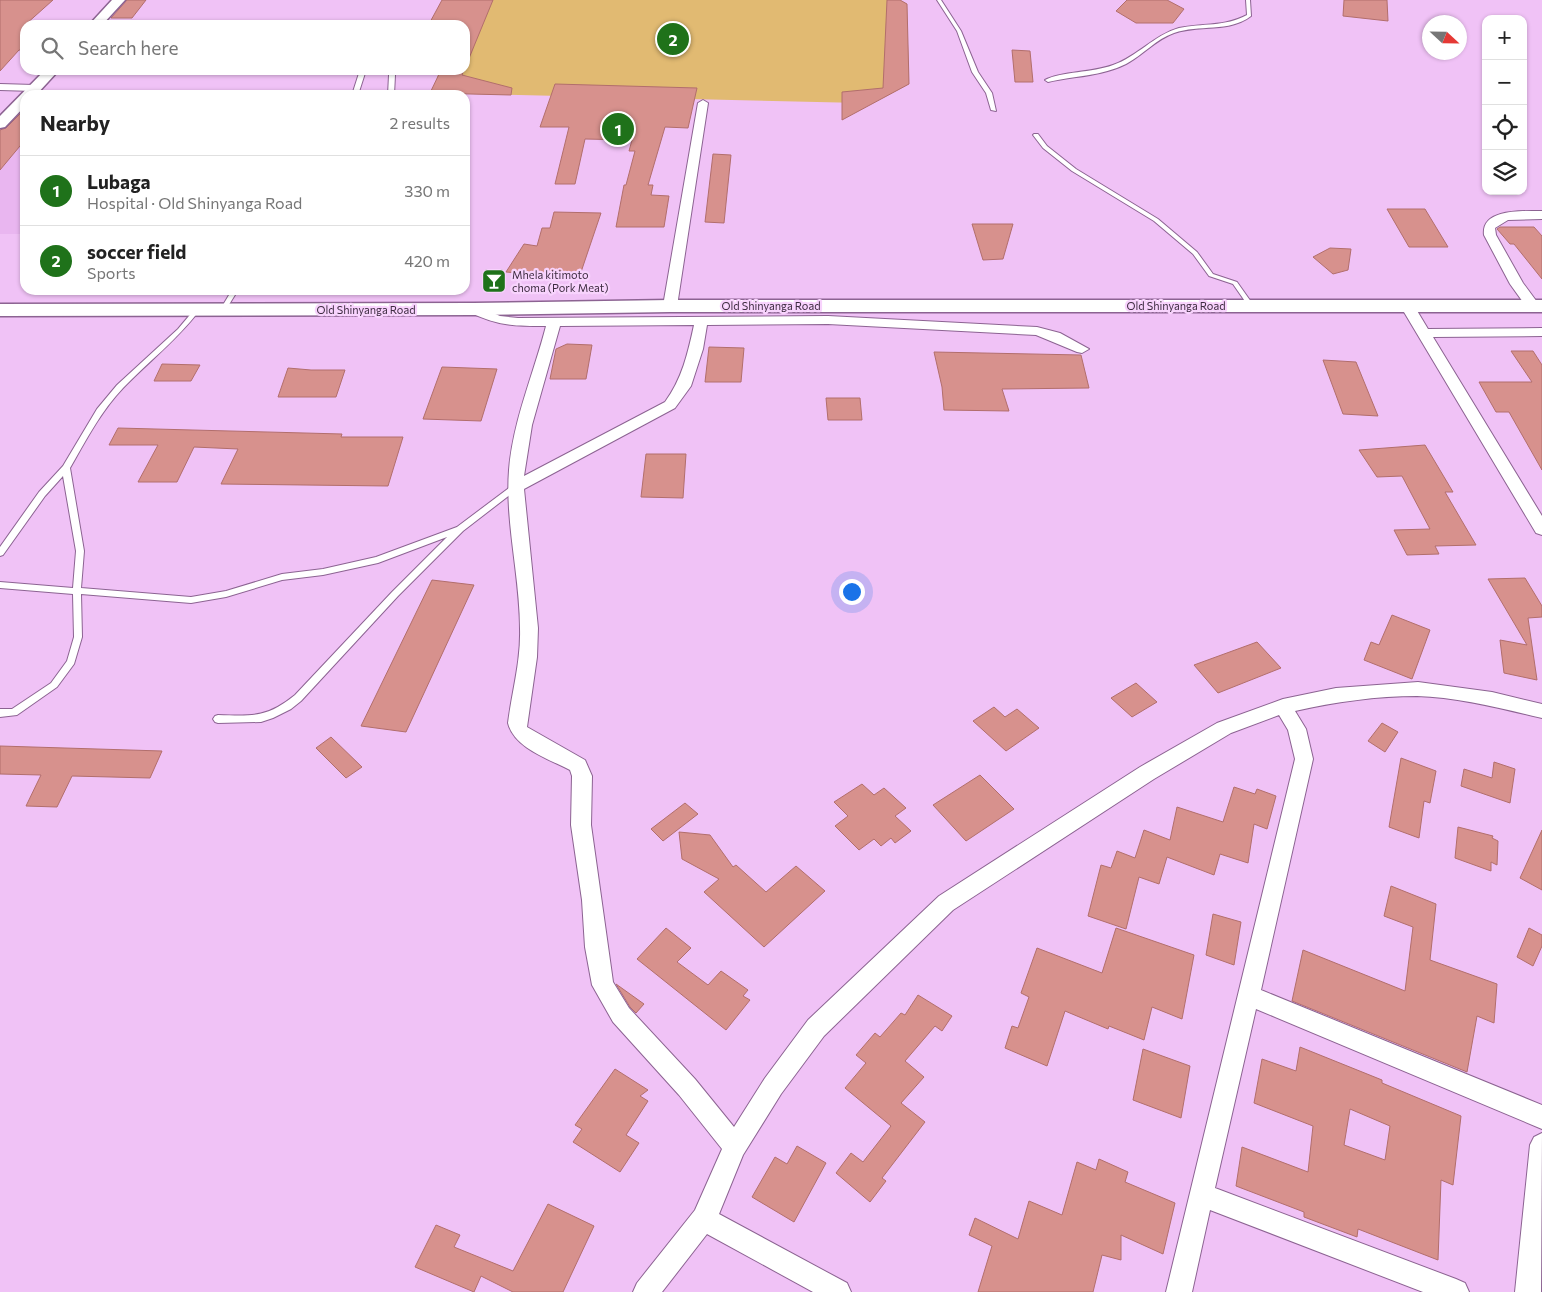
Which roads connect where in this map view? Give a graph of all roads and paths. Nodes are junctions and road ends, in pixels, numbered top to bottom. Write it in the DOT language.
graph roads {
  1 [pos="119,0"];
  2 [pos="938,0"];
  3 [pos="1248,0"];
  4 [pos="100,20"];
  5 [pos="47,75"];
  6 [pos="361,75"];
  7 [pos="392,75"];
  8 [pos="1048,80"];
  9 [pos="0,87"];
  10 [pos="33,90"];
  11 [pos="357,90"];
  12 [pos="391,90"];
  13 [pos="20,92"];
  14 [pos="20,103"];
  15 [pos="702,103"];
  16 [pos="994,110"];
  17 [pos="0,124"];
  18 [pos="1036,135"];
  19 [pos="1542,215"];
  20 [pos="232,295"];
  21 [pos="670,306"];
  22 [pos="1251,306"];
  23 [pos="1537,306"];
  24 [pos="1408,307"];
  25 [pos="474,309"];
  26 [pos="0,310"];
  27 [pos="224,310"];
  28 [pos="196,311"];
  29 [pos="554,322"];
  30 [pos="701,322"];
  31 [pos="1542,332"];
  32 [pos="1425,333"];
  33 [pos="1082,349"];
  34 [pos="66,468"];
  35 [pos="516,487"];
  36 [pos="460,529"];
  37 [pos="1542,529"];
  38 [pos="0,553"];
  39 [pos="0,586"];
  40 [pos="77,590"];
  41 [pos="1283,706"];
  42 [pos="1542,711"];
  43 [pos="0,713"];
  44 [pos="218,719"];
  45 [pos="1250,996"];
  46 [pos="1542,1117"];
  47 [pos="1542,1145"];
  48 [pos="735,1147"];
  49 [pos="1202,1195"];
  50 [pos="704,1219"];
  51 [pos="646,1292"];
  52 [pos="838,1292"];
  53 [pos="1179,1292"];
  54 [pos="1456,1292"];
  55 [pos="1528,1292"];
  1 -- 4 [label="street"];
  2 -- 16 [label="lane"];
  3 -- 8 [label="lane"];
  5 -- 10 [label="street"];
  6 -- 11 [label="lane"];
  7 -- 12 [label="lane"];
  9 -- 13 [label="street"];
  14 -- 17 [label="street"];
  15 -- 21 [label="street"];
  18 -- 22 [label="lane"];
  19 -- 23 [label="street"];
  20 -- 27 [label="lane"];
  21 -- 22 [label="main road, Old Shinyanga Road"];
  21 -- 25 [label="main road, Old Shinyanga Road"];
  22 -- 24 [label="main road, Old Shinyanga Road"];
  23 -- 24 [label="main road, Old Shinyanga Road"];
  24 -- 32 [label="street"];
  25 -- 27 [label="main road, Old Shinyanga Road"];
  25 -- 29 [label="street"];
  26 -- 28 [label="main road, Old Shinyanga Road"];
  27 -- 28 [label="main road, Old Shinyanga Road"];
  28 -- 34 [label="lane"];
  29 -- 30 [label="street"];
  29 -- 35 [label="street"];
  30 -- 33 [label="street"];
  30 -- 35 [label="street"];
  31 -- 32 [label="street"];
  32 -- 37 [label="street"];
  34 -- 38 [label="lane"];
  34 -- 40 [label="lane"];
  35 -- 36 [label="lane"];
  35 -- 48 [label="street"];
  36 -- 40 [label="lane"];
  36 -- 44 [label="lane"];
  39 -- 40 [label="lane"];
  40 -- 43 [label="lane"];
  41 -- 42 [label="street"];
  41 -- 45 [label="street"];
  41 -- 48 [label="street"];
  45 -- 46 [label="street"];
  45 -- 49 [label="street"];
  47 -- 55 [label="street"];
  48 -- 50 [label="street"];
  49 -- 53 [label="street"];
  49 -- 54 [label="street"];
  50 -- 51 [label="street"];
  50 -- 52 [label="street"];
}
